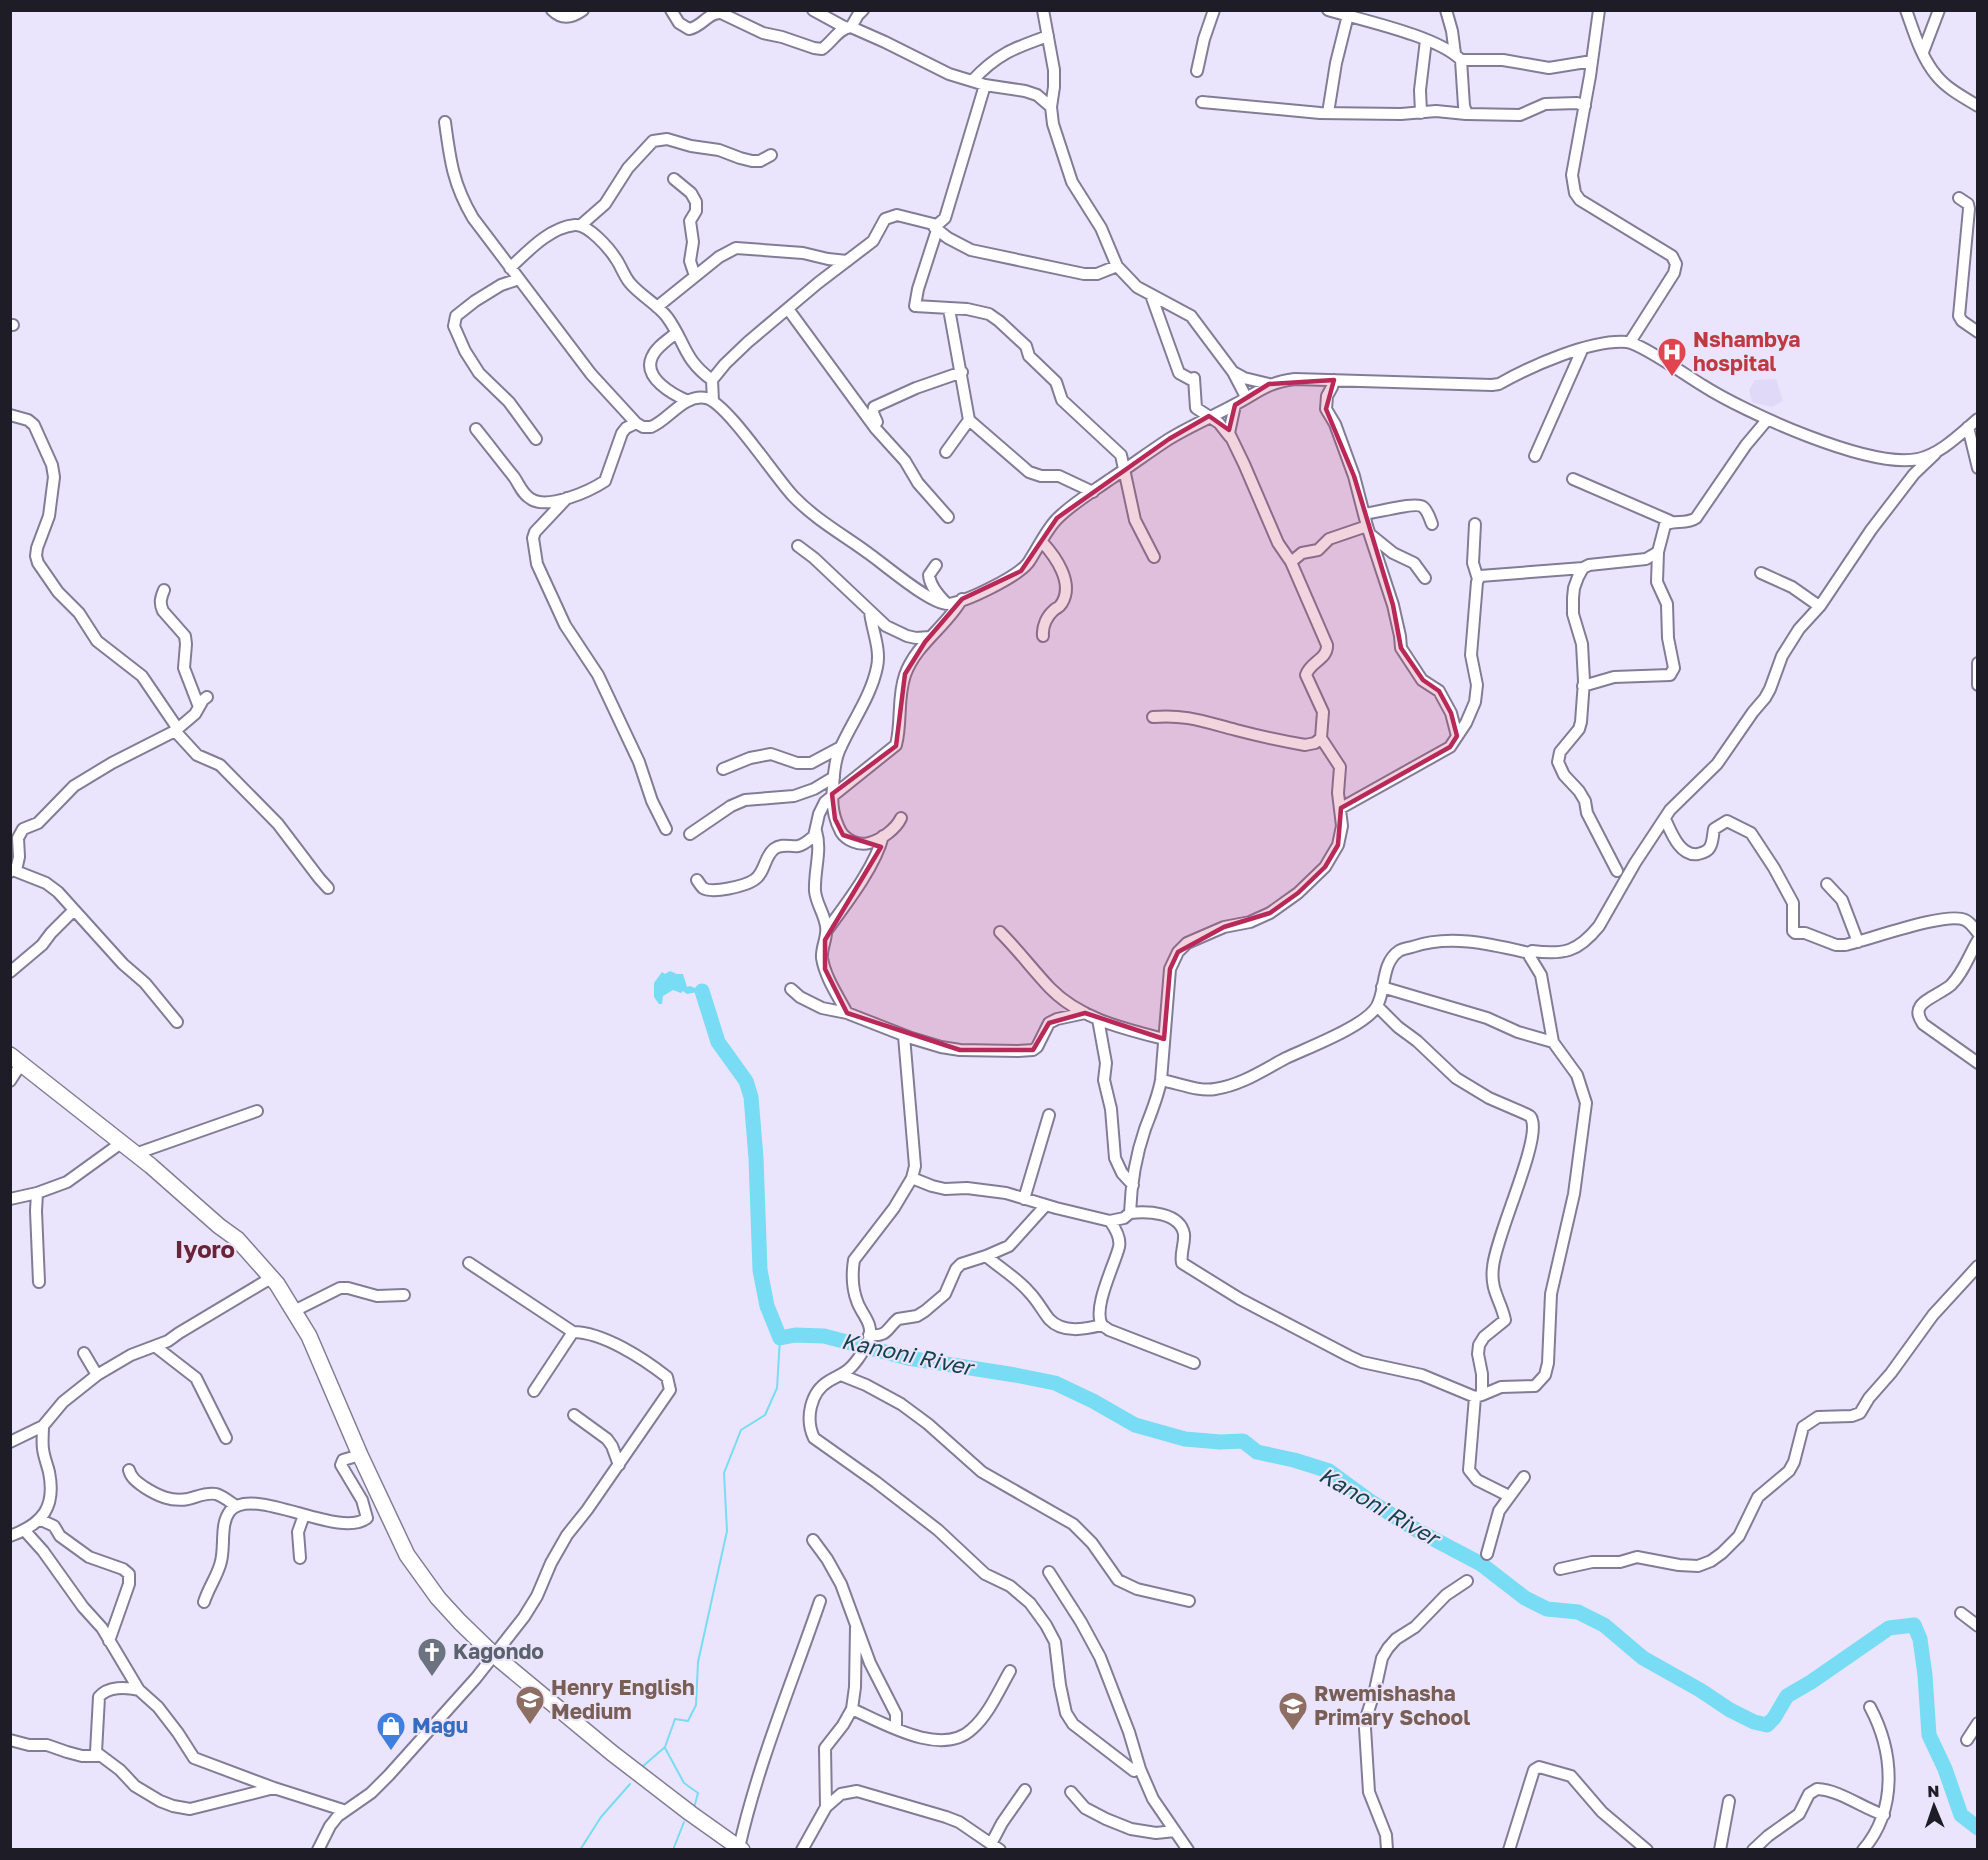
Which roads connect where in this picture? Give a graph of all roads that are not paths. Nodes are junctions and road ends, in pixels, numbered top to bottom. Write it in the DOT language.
graph roads {
  1 [pos="552,10"];
  2 [pos="583,10"];
  3 [pos="671,10"];
  4 [pos="813,10"];
  5 [pos="863,10"];
  6 [pos="1043,10"];
  7 [pos="1214,10"];
  8 [pos="1328,10"];
  9 [pos="1446,10"];
  10 [pos="1599,10"];
  11 [pos="1906,10"];
  12 [pos="1939,10"];
  13 [pos="1348,13"];
  14 [pos="848,28"];
  15 [pos="1048,36"];
  16 [pos="1426,40"];
  17 [pos="1923,52"];
  18 [pos="1458,57"];
  19 [pos="1592,61"];
  20 [pos="1197,71"];
  21 [pos="972,81"];
  22 [pos="985,85"];
  23 [pos="1202,102"];
  24 [pos="1586,106"];
  25 [pos="1977,106"];
  26 [pos="1050,107"];
  27 [pos="1421,112"];
  28 [pos="1328,113"];
  29 [pos="1466,114"];
  30 [pos="445,122"];
  31 [pos="771,155"];
  32 [pos="674,179"];
  33 [pos="1959,198"];
  34 [pos="581,225"];
  35 [pos="935,228"];
  36 [pos="847,261"];
  37 [pos="1117,266"];
  38 [pos="510,268"];
  39 [pos="695,276"];
  40 [pos="519,279"];
  41 [pos="1151,295"];
  42 [pos="657,307"];
  43 [pos="788,309"];
  44 [pos="949,309"];
  45 [pos="1977,332"];
  46 [pos="676,333"];
  47 [pos="1630,342"];
  48 [pos="1582,350"];
  49 [pos="962,372"];
  50 [pos="1233,372"];
  51 [pos="712,380"];
  52 [pos="1334,380"];
  53 [pos="1269,384"];
  54 [pos="1246,397"];
  55 [pos="688,401"];
  56 [pos="713,401"];
  57 [pos="1235,405"];
  58 [pos="10,415"];
  59 [pos="1209,416"];
  60 [pos="1977,418"];
  61 [pos="969,420"];
  62 [pos="1767,420"];
  63 [pos="636,423"];
  64 [pos="1968,427"];
  65 [pos="476,429"];
  66 [pos="881,434"];
  67 [pos="1232,438"];
  68 [pos="536,439"];
  69 [pos="946,452"];
  70 [pos="1935,454"];
  71 [pos="1535,456"];
  72 [pos="1977,468"];
  73 [pos="1124,471"];
  74 [pos="1573,479"];
  75 [pos="1093,492"];
  76 [pos="567,498"];
  77 [pos="1364,514"];
  78 [pos="948,518"];
  79 [pos="1670,521"];
  80 [pos="1432,524"];
  81 [pos="1475,524"];
  82 [pos="1369,531"];
  83 [pos="1042,542"];
  84 [pos="798,546"];
  85 [pos="1658,552"];
  86 [pos="1154,557"];
  87 [pos="1291,562"];
  88 [pos="936,565"];
  89 [pos="1583,568"];
  90 [pos="1761,573"];
  91 [pos="1425,578"];
  92 [pos="1478,579"];
  93 [pos="164,590"];
  94 [pos="962,599"];
  95 [pos="946,603"];
  96 [pos="1819,606"];
  97 [pos="870,612"];
  98 [pos="1043,636"];
  99 [pos="930,637"];
  100 [pos="1977,663"];
  101 [pos="1977,685"];
  102 [pos="1583,686"];
  103 [pos="207,697"];
  104 [pos="199,707"];
  105 [pos="1153,717"];
  106 [pos="177,730"];
  107 [pos="1457,736"];
  108 [pos="1321,738"];
  109 [pos="841,747"];
  110 [pos="723,769"];
  111 [pos="834,777"];
  112 [pos="832,794"];
  113 [pos="1341,808"];
  114 [pos="902,818"];
  115 [pos="1665,819"];
  116 [pos="666,829"];
  117 [pos="816,831"];
  118 [pos="690,834"];
  119 [pos="883,836"];
  120 [pos="12,871"];
  121 [pos="1617,871"];
  122 [pos="697,880"];
  123 [pos="1827,884"];
  124 [pos="328,888"];
  125 [pos="74,910"];
  126 [pos="827,930"];
  127 [pos="1000,932"];
  128 [pos="1977,933"];
  129 [pos="1977,940"];
  130 [pos="1858,942"];
  131 [pos="1529,953"];
  132 [pos="10,972"];
  133 [pos="1382,987"];
  134 [pos="791,989"];
  135 [pos="1377,1006"];
  136 [pos="1084,1012"];
  137 [pos="847,1013"];
  138 [pos="1098,1019"];
  139 [pos="177,1022"];
  140 [pos="904,1036"];
  141 [pos="1164,1039"];
  142 [pos="1553,1042"];
  143 [pos="16,1060"];
  144 [pos="1977,1063"];
  145 [pos="1161,1080"];
  146 [pos="10,1081"];
  147 [pos="257,1111"];
  148 [pos="1049,1115"];
  149 [pos="121,1143"];
  150 [pos="135,1154"];
  151 [pos="912,1178"];
  152 [pos="1133,1185"];
  153 [pos="37,1193"];
  154 [pos="10,1199"];
  155 [pos="1024,1199"];
  156 [pos="1046,1205"];
  157 [pos="1130,1213"];
  158 [pos="1110,1221"];
  159 [pos="986,1256"];
  160 [pos="469,1263"];
  161 [pos="1977,1266"];
  162 [pos="271,1278"];
  163 [pos="39,1282"];
  164 [pos="404,1295"];
  165 [pos="294,1311"];
  166 [pos="1102,1325"];
  167 [pos="573,1332"];
  168 [pos="869,1335"];
  169 [pos="156,1347"];
  170 [pos="84,1353"];
  171 [pos="1194,1363"];
  172 [pos="97,1375"];
  173 [pos="841,1375"];
  174 [pos="534,1391"];
  175 [pos="1478,1396"];
  176 [pos="574,1415"];
  177 [pos="44,1426"];
  178 [pos="226,1438"];
  179 [pos="10,1442"];
  180 [pos="360,1455"];
  181 [pos="619,1465"];
  182 [pos="129,1470"];
  183 [pos="1524,1477"];
  184 [pos="1509,1496"];
  185 [pos="236,1506"];
  186 [pos="304,1515"];
  187 [pos="41,1520"];
  188 [pos="25,1531"];
  189 [pos="11,1535"];
  190 [pos="813,1540"];
  191 [pos="1487,1554"];
  192 [pos="300,1558"];
  193 [pos="1560,1569"];
  194 [pos="1049,1572"];
  195 [pos="1467,1581"];
  196 [pos="820,1601"];
  197 [pos="1189,1601"];
  198 [pos="204,1602"];
  199 [pos="1961,1613"];
  200 [pos="1977,1626"];
  201 [pos="856,1628"];
  202 [pos="109,1641"];
  203 [pos="494,1655"];
  204 [pos="1010,1671"];
  205 [pos="139,1690"];
  206 [pos="1869,1707"];
  207 [pos="852,1709"];
  208 [pos="1977,1723"];
  209 [pos="896,1728"];
  210 [pos="10,1740"];
  211 [pos="1967,1740"];
  212 [pos="100,1756"];
  213 [pos="1134,1771"];
  214 [pos="274,1788"];
  215 [pos="1025,1790"];
  216 [pos="1071,1792"];
  217 [pos="1729,1801"];
  218 [pos="826,1807"];
  219 [pos="343,1810"];
  220 [pos="1884,1815"];
  221 [pos="1175,1831"];
  222 [pos="995,1847"];
  223 [pos="741,1849"];
  224 [pos="1510,1849"];
  225 [pos="318,1850"];
  226 [pos="802,1850"];
  227 [pos="1188,1850"];
  228 [pos="1387,1850"];
  229 [pos="1647,1850"];
  230 [pos="1720,1850"];
  231 [pos="1753,1850"];
  232 [pos="1863,1850"];
  1 -- 2 [label="street"];
  3 -- 14 [label="street"];
  4 -- 14 [label="street"];
  5 -- 14 [label="street"];
  6 -- 15 [label="street"];
  7 -- 20 [label="street"];
  8 -- 13 [label="street"];
  9 -- 18 [label="street"];
  10 -- 19 [label="street"];
  11 -- 17 [label="street"];
  12 -- 17 [label="street"];
  13 -- 16 [label="street"];
  13 -- 28 [label="street"];
  14 -- 21 [label="street"];
  15 -- 21 [label="street"];
  15 -- 26 [label="street"];
  16 -- 18 [label="street"];
  16 -- 27 [label="street"];
  17 -- 25 [label="street"];
  18 -- 19 [label="street"];
  18 -- 29 [label="street"];
  19 -- 24 [label="street"];
  21 -- 22 [label="street"];
  22 -- 26 [label="street"];
  22 -- 35 [label="street"];
  23 -- 28 [label="street"];
  24 -- 29 [label="street"];
  24 -- 47 [label="street"];
  26 -- 37 [label="street"];
  27 -- 28 [label="street"];
  27 -- 29 [label="street"];
  30 -- 38 [label="street"];
  31 -- 34 [label="street"];
  32 -- 39 [label="street"];
  33 -- 45 [label="street"];
  34 -- 38 [label="street"];
  34 -- 42 [label="street"];
  35 -- 36 [label="street"];
  35 -- 37 [label="street"];
  35 -- 44 [label="street"];
  36 -- 39 [label="street"];
  36 -- 43 [label="street"];
  37 -- 41 [label="street"];
  38 -- 40 [label="street"];
  39 -- 42 [label="street"];
  40 -- 63 [label="street"];
  40 -- 68 [label="street"];
  41 -- 50 [label="street"];
  41 -- 59 [label="street"];
  42 -- 46 [label="street"];
  43 -- 51 [label="street"];
  43 -- 66 [label="street"];
  44 -- 49 [label="street"];
  44 -- 73 [label="street"];
  46 -- 51 [label="street"];
  46 -- 55 [label="street"];
  47 -- 48 [label="street"];
  47 -- 62 [label="street"];
  48 -- 52 [label="street"];
  48 -- 71 [label="street"];
  49 -- 61 [label="street"];
  49 -- 66 [label="street"];
  50 -- 53 [label="street"];
  50 -- 54 [label="street"];
  51 -- 56 [label="street"];
  52 -- 53 [label="street"];
  52 -- 77 [label="street"];
  53 -- 54 [label="street"];
  54 -- 57 [label="street"];
  55 -- 56 [label="street"];
  55 -- 63 [label="street"];
  56 -- 95 [label="street"];
  57 -- 59 [label="street"];
  57 -- 67 [label="street"];
  58 -- 106 [label="street"];
  59 -- 67 [label="street"];
  59 -- 73 [label="street"];
  60 -- 64 [label="street"];
  61 -- 69 [label="street"];
  61 -- 75 [label="street"];
  62 -- 70 [label="street"];
  62 -- 79 [label="street"];
  63 -- 76 [label="street"];
  64 -- 70 [label="street"];
  64 -- 72 [label="street"];
  65 -- 76 [label="street"];
  66 -- 78 [label="street"];
  67 -- 87 [label="street"];
  70 -- 96 [label="street"];
  73 -- 75 [label="street"];
  73 -- 86 [label="street"];
  74 -- 79 [label="street"];
  75 -- 83 [label="street"];
  76 -- 116 [label="street"];
  77 -- 80 [label="street"];
  77 -- 82 [label="street"];
  79 -- 85 [label="street"];
  81 -- 92 [label="street"];
  82 -- 87 [label="street"];
  82 -- 91 [label="street"];
  82 -- 107 [label="street"];
  83 -- 94 [label="street"];
  83 -- 98 [label="street"];
  84 -- 97 [label="street"];
  85 -- 89 [label="street"];
  85 -- 102 [label="street"];
  87 -- 108 [label="street"];
  88 -- 95 [label="street"];
  89 -- 92 [label="street"];
  89 -- 102 [label="street"];
  90 -- 96 [label="street"];
  92 -- 107 [label="street"];
  93 -- 104 [label="street"];
  94 -- 95 [label="street"];
  94 -- 99 [label="street"];
  96 -- 115 [label="street"];
  97 -- 99 [label="street"];
  97 -- 109 [label="street"];
  99 -- 112 [label="street"];
  100 -- 101 [label="street"];
  102 -- 121 [label="street"];
  103 -- 104 [label="street"];
  104 -- 106 [label="street"];
  105 -- 108 [label="street"];
  106 -- 120 [label="street"];
  106 -- 124 [label="street"];
  107 -- 113 [label="street"];
  108 -- 113 [label="street"];
  109 -- 110 [label="street"];
  109 -- 111 [label="street"];
  111 -- 112 [label="street"];
  111 -- 118 [label="street"];
  112 -- 117 [label="street"];
  112 -- 119 [label="street"];
  113 -- 141 [label="street"];
  114 -- 119 [label="street"];
  115 -- 130 [label="street"];
  115 -- 131 [label="street"];
  117 -- 122 [label="street"];
  117 -- 126 [label="street"];
  119 -- 126 [label="street"];
  120 -- 125 [label="street"];
  123 -- 130 [label="street"];
  125 -- 132 [label="street"];
  125 -- 139 [label="street"];
  126 -- 137 [label="street"];
  127 -- 136 [label="street"];
  128 -- 130 [label="street"];
  129 -- 144 [label="street"];
  131 -- 133 [label="street"];
  131 -- 142 [label="street"];
  133 -- 135 [label="street"];
  133 -- 142 [label="street"];
  134 -- 137 [label="street"];
  135 -- 145 [label="street"];
  135 -- 175 [label="street"];
  136 -- 138 [label="street"];
  136 -- 140 [label="street"];
  137 -- 140 [label="street"];
  138 -- 141 [label="street"];
  138 -- 152 [label="street"];
  140 -- 151 [label="street"];
  141 -- 145 [label="street"];
  142 -- 175 [label="street"];
  143 -- 146 [label="street"];
  143 -- 149 [label="highway"];
  145 -- 152 [label="street"];
  147 -- 150 [label="street"];
  148 -- 155 [label="street"];
  149 -- 150 [label="highway"];
  149 -- 153 [label="street"];
  150 -- 162 [label="highway"];
  151 -- 155 [label="street"];
  151 -- 168 [label="street"];
  152 -- 157 [label="street"];
  153 -- 154 [label="street"];
  153 -- 163 [label="street"];
  155 -- 156 [label="street"];
  156 -- 158 [label="street"];
  156 -- 159 [label="street"];
  157 -- 158 [label="street"];
  157 -- 175 [label="street"];
  158 -- 166 [label="street"];
  159 -- 166 [label="street"];
  159 -- 168 [label="street"];
  160 -- 167 [label="street"];
  161 -- 193 [label="street"];
  162 -- 165 [label="highway"];
  162 -- 169 [label="street"];
  164 -- 165 [label="street"];
  165 -- 180 [label="highway"];
  166 -- 171 [label="street"];
  167 -- 174 [label="street"];
  167 -- 181 [label="street"];
  168 -- 173 [label="street"];
  169 -- 172 [label="street"];
  169 -- 178 [label="street"];
  170 -- 172 [label="street"];
  172 -- 177 [label="street"];
  173 -- 197 [label="street"];
  173 -- 213 [label="street"];
  175 -- 184 [label="street"];
  176 -- 181 [label="street"];
  177 -- 179 [label="street"];
  177 -- 187 [label="street"];
  180 -- 186 [label="street"];
  180 -- 203 [label="highway"];
  181 -- 203 [label="street"];
  182 -- 185 [label="street"];
  183 -- 184 [label="street"];
  184 -- 191 [label="street"];
  185 -- 186 [label="street"];
  185 -- 198 [label="street"];
  186 -- 192 [label="street"];
  187 -- 188 [label="street"];
  187 -- 202 [label="street"];
  188 -- 189 [label="street"];
  188 -- 202 [label="street"];
  190 -- 201 [label="street"];
  194 -- 221 [label="street"];
  195 -- 228 [label="street"];
  196 -- 223 [label="street"];
  199 -- 200 [label="street"];
  201 -- 207 [label="street"];
  201 -- 209 [label="street"];
  202 -- 205 [label="street"];
  203 -- 219 [label="street"];
  203 -- 223 [label="highway"];
  204 -- 209 [label="street"];
  205 -- 212 [label="street"];
  205 -- 214 [label="street"];
  206 -- 220 [label="street"];
  207 -- 209 [label="street"];
  207 -- 218 [label="street"];
  208 -- 211 [label="street"];
  210 -- 212 [label="street"];
  212 -- 214 [label="street"];
  214 -- 219 [label="street"];
  215 -- 222 [label="street"];
  216 -- 221 [label="street"];
  217 -- 230 [label="street"];
  218 -- 222 [label="street"];
  218 -- 226 [label="street"];
  219 -- 225 [label="street"];
  220 -- 231 [label="street"];
  220 -- 232 [label="street"];
  221 -- 227 [label="street"];
  224 -- 229 [label="street"];
}
